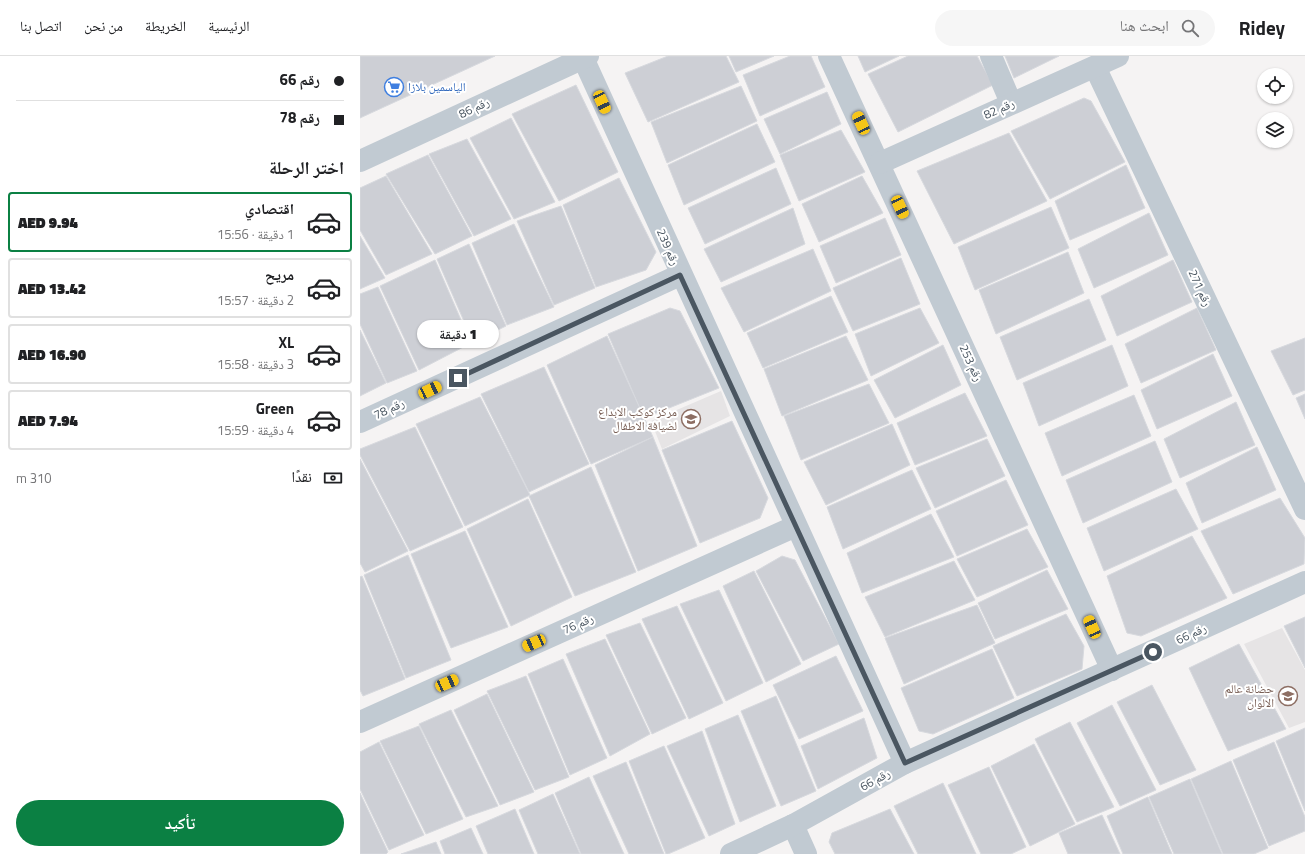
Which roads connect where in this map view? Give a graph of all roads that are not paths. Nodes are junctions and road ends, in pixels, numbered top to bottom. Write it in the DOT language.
graph roads {
  1 [pos="829,56"];
  2 [pos="991,56"];
  3 [pos="1118,56"];
  4 [pos="585,57"];
  5 [pos="1095,66"];
  6 [pos="1011,103"];
  7 [pos="360,161"];
  8 [pos="880,164"];
  9 [pos="680,275"];
  10 [pos="360,422"];
  11 [pos="1305,509"];
  12 [pos="796,526"];
  13 [pos="1305,582"];
  14 [pos="1112,670"];
  15 [pos="360,722"];
  16 [pos="905,763"];
  17 [pos="793,825"];
  18 [pos="731,854"];
  19 [pos="806,854"];
  1 -- 8 [label="street, رقم 253"];
  2 -- 6 [label="street"];
  3 -- 5 [label="street, رقم 82"];
  4 -- 7 [label="street, رقم 86"];
  4 -- 9 [label="street, رقم 239"];
  5 -- 6 [label="street, رقم 82"];
  5 -- 11 [label="street, رقم 271"];
  6 -- 8 [label="street, رقم 82"];
  8 -- 14 [label="street, رقم 253"];
  9 -- 10 [label="street, رقم 78"];
  9 -- 12 [label="street, رقم 239"];
  12 -- 15 [label="street, رقم 76"];
  12 -- 16 [label="street, رقم 239"];
  13 -- 14 [label="street, رقم 66"];
  14 -- 16 [label="street, رقم 66"];
  16 -- 17 [label="street, رقم 66"];
  17 -- 18 [label="street, رقم 66"];
  17 -- 19 [label="street"];
}
